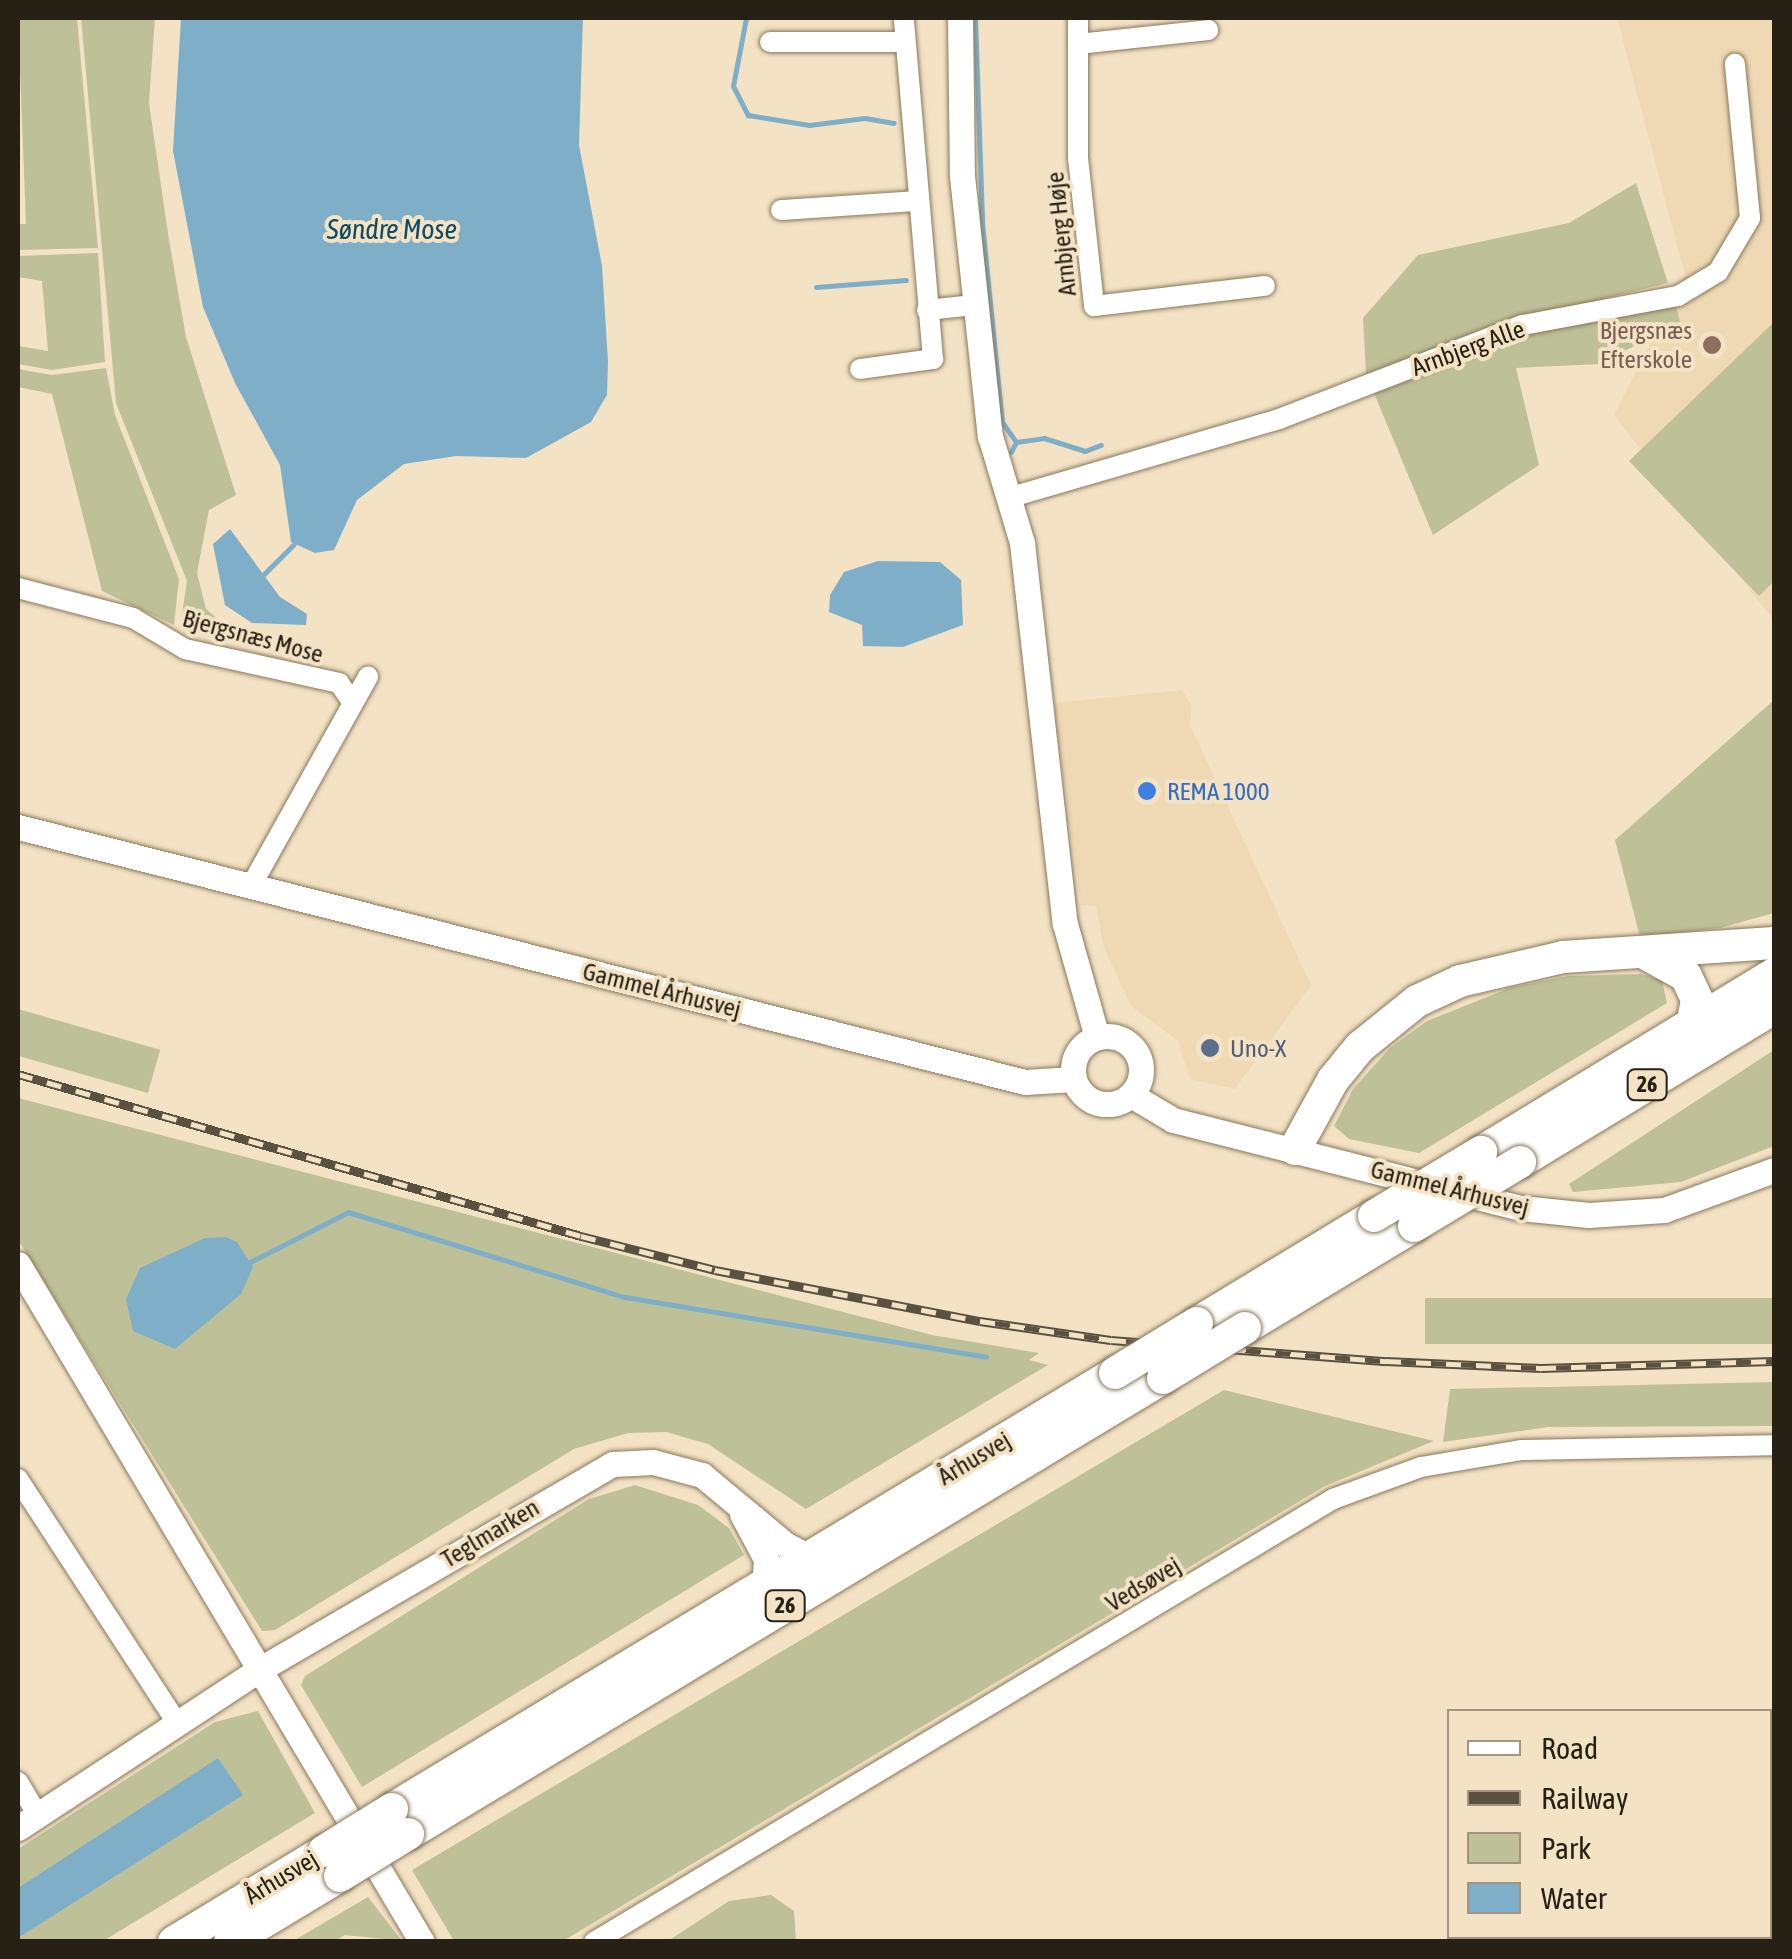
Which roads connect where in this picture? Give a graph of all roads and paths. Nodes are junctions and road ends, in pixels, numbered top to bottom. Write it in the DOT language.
graph roads {
  1 [pos="904,18"];
  2 [pos="960,18"];
  3 [pos="1078,18"];
  4 [pos="1208,30"];
  5 [pos="770,42"];
  6 [pos="903,42"];
  7 [pos="1078,44"];
  8 [pos="1735,64"];
  9 [pos="916,201"];
  10 [pos="780,210"];
  11 [pos="1265,286"];
  12 [pos="974,305"];
  13 [pos="927,310"];
  14 [pos="860,369"];
  15 [pos="1010,497"];
  16 [pos="18,588"];
  17 [pos="368,677"];
  18 [pos="353,704"];
  19 [pos="18,827"];
  20 [pos="251,886"];
  21 [pos="1774,943"];
  22 [pos="1644,954"];
  23 [pos="1774,974"];
  24 [pos="1774,1008"];
  25 [pos="1692,1024"];
  26 [pos="1097,1037"];
  27 [pos="1074,1078"];
  28 [pos="1130,1095"];
  29 [pos="1295,1149"];
  30 [pos="1774,1170"];
  31 [pos="18,1264"];
  32 [pos="1774,1445"];
  33 [pos="18,1479"];
  34 [pos="728,1493"];
  35 [pos="810,1557"];
  36 [pos="764,1585"];
  37 [pos="262,1668"];
  38 [pos="177,1723"];
  39 [pos="18,1782"];
  40 [pos="28,1822"];
  41 [pos="400,1822"];
  42 [pos="332,1863"];
  43 [pos="410,1917"];
  44 [pos="174,1942"];
  45 [pos="230,1942"];
  46 [pos="422,1942"];
  47 [pos="429,1942"];
  48 [pos="594,1942"];
  1 -- 6 [label="street"];
  2 -- 12 [label="street"];
  3 -- 7 [label="street, Arnbjerg Høje"];
  4 -- 7 [label="street"];
  5 -- 6 [label="street"];
  6 -- 9 [label="street"];
  7 -- 11 [label="street, Arnbjerg Høje"];
  8 -- 15 [label="street, Arnbjerg Alle"];
  9 -- 10 [label="street"];
  9 -- 13 [label="street"];
  12 -- 13 [label="street"];
  12 -- 15 [label="street"];
  13 -- 14 [label="street"];
  15 -- 26 [label="street"];
  16 -- 18 [label="street, Bjergsnæs Mose"];
  17 -- 18 [label="street"];
  18 -- 20 [label="street"];
  19 -- 20 [label="street, Gammel Århusvej"];
  20 -- 27 [label="street, Gammel Århusvej"];
  21 -- 22 [label="main road"];
  22 -- 25 [label="main road"];
  22 -- 29 [label="main road"];
  23 -- 25 [label="main road, Århusvej / 26"];
  24 -- 41 [label="main road, Århusvej / 26, bridge"];
  25 -- 35 [label="main road, Århusvej / 26, bridge"];
  26 -- 27 [label="street"];
  26 -- 28 [label="street"];
  27 -- 28 [label="street"];
  28 -- 29 [label="street, Gammel Århusvej"];
  29 -- 30 [label="street, Gammel Århusvej"];
  31 -- 37 [label="street"];
  32 -- 48 [label="street, Vedsøvej"];
  33 -- 38 [label="street"];
  34 -- 35 [label="street, Teglmarken"];
  34 -- 36 [label="street"];
  34 -- 37 [label="street, Teglmarken"];
  35 -- 36 [label="main road, Århusvej / 26"];
  36 -- 41 [label="main road, Århusvej / 26"];
  37 -- 38 [label="street, Teglmarken"];
  37 -- 43 [label="street"];
  38 -- 40 [label="street, Teglmarken"];
  39 -- 40 [label="street, Teglmarken"];
  41 -- 42 [label="main road, Århusvej / 26, bridge"];
  42 -- 44 [label="main road, Århusvej / 26"];
  42 -- 45 [label="main road, Århusvej / 26"];
  43 -- 46 [label="street"];
  43 -- 47 [label="street"];
}
